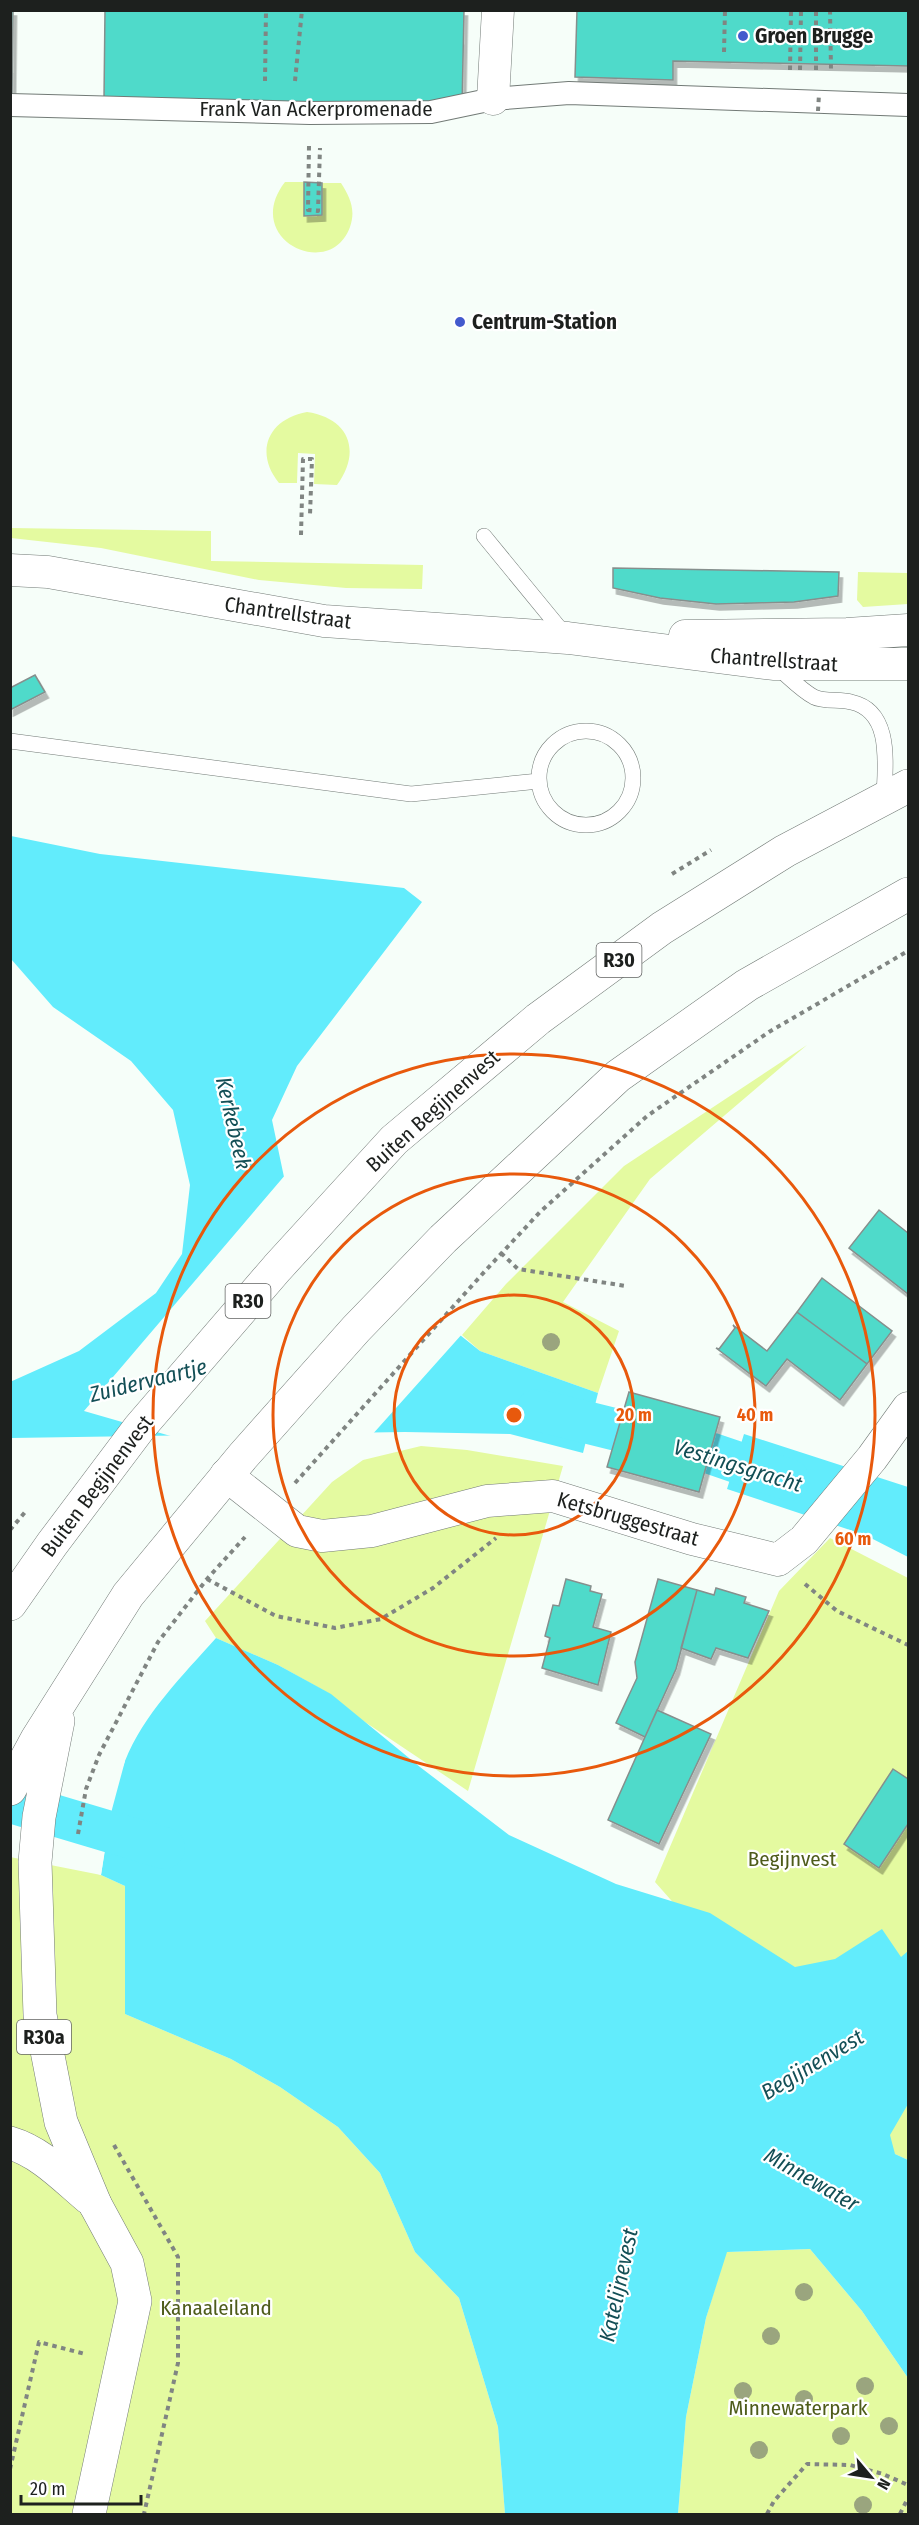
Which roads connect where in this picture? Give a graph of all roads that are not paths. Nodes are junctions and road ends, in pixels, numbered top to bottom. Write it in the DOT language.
graph roads {
  1 [pos="498,10"];
  2 [pos="492,99"];
  3 [pos="10,105"];
  4 [pos="909,105"];
  5 [pos="484,536"];
  6 [pos="10,570"];
  7 [pos="909,630"];
  8 [pos="568,638"];
  9 [pos="773,664"];
  10 [pos="909,664"];
  11 [pos="10,741"];
  12 [pos="539,781"];
  13 [pos="896,792"];
  14 [pos="909,894"];
  15 [pos="909,1408"];
  16 [pos="235,1466"];
  17 [pos="10,1604"];
  18 [pos="45,1741"];
  19 [pos="10,1790"];
  20 [pos="10,2143"];
  21 [pos="95,2204"];
  22 [pos="88,2514"];
  1 -- 2 [label="street"];
  2 -- 3 [label="street, Frank Van Ackerpromenade"];
  2 -- 4 [label="street, Frank Van Ackerpromenade"];
  5 -- 8 [label="lane"];
  6 -- 8 [label="street, Chantrellstraat"];
  7 -- 8 [label="street, Chantrellstraat"];
  8 -- 9 [label="street, Chantrellstraat"];
  9 -- 10 [label="street, Chantrellstraat"];
  9 -- 13 [label="lane"];
  11 -- 12 [label="lane"];
  12 -- 12 [label="lane"];
  13 -- 17 [label="main road, Buiten Begijnenvest / R30"];
  14 -- 16 [label="main road"];
  15 -- 16 [label="street, Ketsbruggestraat"];
  16 -- 18 [label="main road, R30a"];
  18 -- 19 [label="main road"];
  18 -- 21 [label="main road, R30a"];
  20 -- 21 [label="main road, R30a"];
  21 -- 22 [label="main road, R30a"];
}
